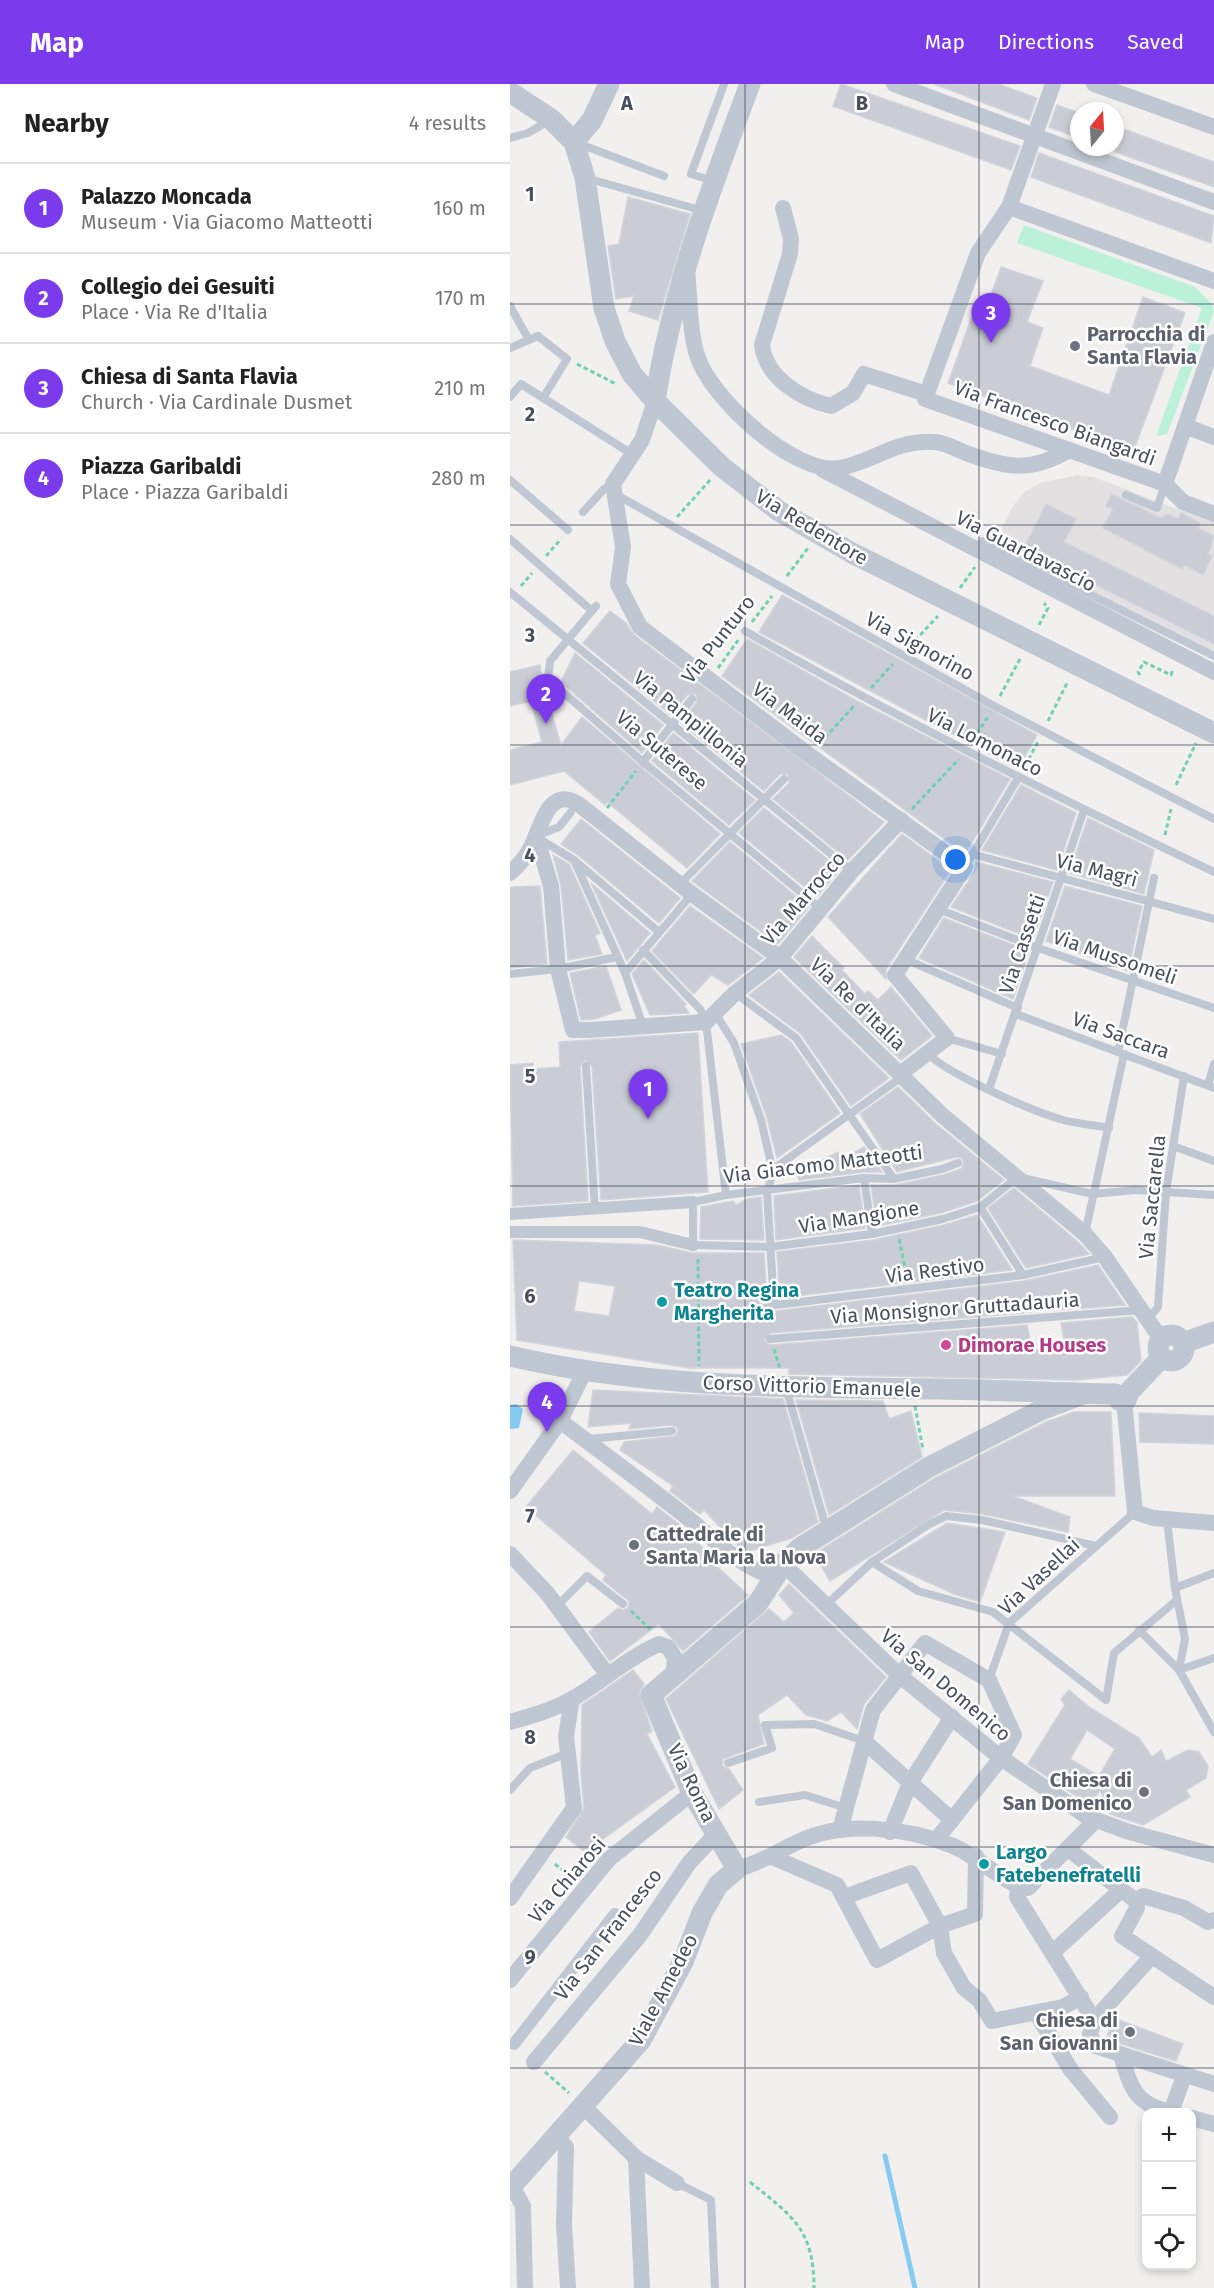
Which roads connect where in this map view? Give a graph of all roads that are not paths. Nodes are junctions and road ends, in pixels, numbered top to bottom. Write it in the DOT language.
graph roads {
  1 [pos="609,84"];
  2 [pos="724,84"];
  3 [pos="750,84"];
  4 [pos="894,84"];
  5 [pos="1053,84"];
  6 [pos="1094,84"];
  7 [pos="510,92"];
  8 [pos="551,119"];
  9 [pos="1214,127"];
  10 [pos="1034,136"];
  11 [pos="510,138"];
  12 [pos="574,142"];
  13 [pos="664,176"];
  14 [pos="585,178"];
  15 [pos="713,181"];
  16 [pos="1214,202"];
  17 [pos="1009,207"];
  18 [pos="693,208"];
  19 [pos="783,208"];
  20 [pos="686,262"];
  21 [pos="1214,281"];
  22 [pos="510,306"];
  23 [pos="529,340"];
  24 [pos="1214,342"];
  25 [pos="510,348"];
  26 [pos="926,396"];
  27 [pos="510,397"];
  28 [pos="543,398"];
  29 [pos="655,401"];
  30 [pos="1185,426"];
  31 [pos="1214,437"];
  32 [pos="1069,450"];
  33 [pos="632,454"];
  34 [pos="720,460"];
  35 [pos="819,468"];
  36 [pos="510,480"];
  37 [pos="1164,484"];
  38 [pos="614,489"];
  39 [pos="1126,495"];
  40 [pos="583,512"];
  41 [pos="1214,514"];
  42 [pos="802,515"];
  43 [pos="568,530"];
  44 [pos="510,539"];
  45 [pos="852,543"];
  46 [pos="975,548"];
  47 [pos="512,593"];
  48 [pos="956,595"];
  49 [pos="746,631"];
  50 [pos="568,640"];
  51 [pos="1214,656"];
  52 [pos="1214,672"];
  53 [pos="1148,689"];
  54 [pos="692,699"];
  55 [pos="1198,715"];
  56 [pos="672,725"];
  57 [pos="1214,733"];
  58 [pos="643,762"];
  59 [pos="1018,778"];
  60 [pos="784,779"];
  61 [pos="764,800"];
  62 [pos="1084,810"];
  63 [pos="571,812"];
  64 [pos="1214,819"];
  65 [pos="901,820"];
  66 [pos="730,832"];
  67 [pos="536,836"];
  68 [pos="574,860"];
  69 [pos="969,860"];
  70 [pos="852,871"];
  71 [pos="1214,872"];
  72 [pos="510,873"];
  73 [pos="1154,878"];
  74 [pos="1061,879"];
  75 [pos="686,889"];
  76 [pos="1149,901"];
  77 [pos="821,909"];
  78 [pos="938,909"];
  79 [pos="1214,919"];
  80 [pos="659,932"];
  81 [pos="1038,948"];
  82 [pos="643,950"];
  83 [pos="617,957"];
  84 [pos="780,958"];
  85 [pos="905,959"];
  86 [pos="558,969"];
  87 [pos="625,973"];
  88 [pos="510,974"];
  89 [pos="1132,980"];
  90 [pos="735,993"];
  91 [pos="1214,1008"];
  92 [pos="1017,1011"];
  93 [pos="711,1018"];
  94 [pos="643,1026"];
  95 [pos="947,1038"];
  96 [pos="927,1053"];
  97 [pos="1121,1053"];
  98 [pos="1002,1054"];
  99 [pos="1214,1064"];
  100 [pos="586,1066"];
  101 [pos="901,1075"];
  102 [pos="1184,1076"];
  103 [pos="1211,1086"];
  104 [pos="989,1089"];
  105 [pos="850,1114"];
  106 [pos="1109,1128"];
  107 [pos="1173,1146"];
  108 [pos="1214,1161"];
  109 [pos="958,1163"];
  110 [pos="773,1172"];
  111 [pos="1018,1177"];
  112 [pos="864,1178"];
  113 [pos="894,1179"];
  114 [pos="767,1192"];
  115 [pos="1166,1192"];
  116 [pos="1094,1194"];
  117 [pos="726,1195"];
  118 [pos="1214,1195"];
  119 [pos="693,1202"];
  120 [pos="980,1207"];
  121 [pos="591,1210"];
  122 [pos="510,1214"];
  123 [pos="510,1232"];
  124 [pos="588,1232"];
  125 [pos="872,1234"];
  126 [pos="1085,1234"];
  127 [pos="696,1245"];
  128 [pos="769,1247"];
  129 [pos="1105,1257"];
  130 [pos="1023,1275"];
  131 [pos="1145,1315"];
  132 [pos="1214,1332"];
  133 [pos="771,1339"];
  134 [pos="1161,1348"];
  135 [pos="510,1356"];
  136 [pos="585,1370"];
  137 [pos="786,1388"];
  138 [pos="1083,1394"];
  139 [pos="1123,1396"];
  140 [pos="560,1421"];
  141 [pos="672,1431"];
  142 [pos="585,1440"];
  143 [pos="511,1489"];
  144 [pos="1135,1512"];
  145 [pos="1167,1520"];
  146 [pos="1214,1523"];
  147 [pos="828,1533"];
  148 [pos="1096,1546"];
  149 [pos="510,1554"];
  150 [pos="872,1562"];
  151 [pos="778,1570"];
  152 [pos="1214,1573"];
  153 [pos="1175,1588"];
  154 [pos="1177,1600"];
  155 [pos="622,1604"];
  156 [pos="557,1606"];
  157 [pos="825,1607"];
  158 [pos="1009,1623"];
  159 [pos="1139,1630"];
  160 [pos="1214,1658"];
  161 [pos="1179,1670"];
  162 [pos="608,1674"];
  163 [pos="899,1675"];
  164 [pos="673,1677"];
  165 [pos="989,1680"];
  166 [pos="572,1699"];
  167 [pos="952,1718"];
  168 [pos="510,1722"];
  169 [pos="1213,1727"];
  170 [pos="864,1741"];
  171 [pos="568,1753"];
  172 [pos="1001,1758"];
  173 [pos="728,1763"];
  174 [pos="910,1783"];
  175 [pos="510,1790"];
  176 [pos="692,1793"];
  177 [pos="759,1802"];
  178 [pos="846,1808"];
  179 [pos="952,1820"];
  180 [pos="1096,1820"];
  181 [pos="840,1830"];
  182 [pos="890,1832"];
  183 [pos="717,1833"];
  184 [pos="936,1840"];
  185 [pos="1214,1842"];
  186 [pos="1068,1849"];
  187 [pos="1207,1854"];
  188 [pos="976,1856"];
  189 [pos="772,1857"];
  190 [pos="737,1869"];
  191 [pos="1121,1890"];
  192 [pos="1018,1892"];
  193 [pos="844,1897"];
  194 [pos="510,1898"];
  195 [pos="1136,1901"];
  196 [pos="615,1914"];
  197 [pos="1214,1920"];
  198 [pos="940,1926"];
  199 [pos="1052,1953"];
  200 [pos="1152,1956"];
  201 [pos="510,1980"];
  202 [pos="1081,1997"];
  203 [pos="1214,1997"];
  204 [pos="1036,2013"];
  205 [pos="1094,2020"];
  206 [pos="514,2044"];
  207 [pos="1121,2055"];
  208 [pos="534,2062"];
  209 [pos="1184,2076"];
  210 [pos="1214,2084"];
  211 [pos="583,2106"];
  212 [pos="1155,2108"];
  213 [pos="1173,2108"];
  214 [pos="1110,2117"];
  215 [pos="1196,2119"];
  216 [pos="1214,2124"];
  217 [pos="557,2136"];
  218 [pos="636,2158"];
  219 [pos="677,2183"];
  220 [pos="511,2187"];
  221 [pos="525,2288"];
  222 [pos="568,2288"];
  223 [pos="642,2288"];
  224 [pos="715,2288"];
  1 -- 12 [label="street"];
  2 -- 15 [label="lane"];
  3 -- 15 [label="street"];
  4 -- 10 [label="street"];
  5 -- 10 [label="street"];
  6 -- 9 [label="street"];
  7 -- 8 [label="street, Via Redentore"];
  8 -- 11 [label="lane"];
  8 -- 12 [label="street, Via Redentore"];
  10 -- 16 [label="street"];
  10 -- 17 [label="street"];
  12 -- 13 [label="lane"];
  12 -- 14 [label="street, Via Redentore"];
  14 -- 18 [label="lane"];
  14 -- 29 [label="street, Via Redentore"];
  15 -- 20 [label="street"];
  17 -- 21 [label="street"];
  17 -- 26 [label="street"];
  19 -- 26 [label="street, Via Francesco Biangardi"];
  20 -- 29 [label="street"];
  20 -- 35 [label="street, Via Guardavascio"];
  22 -- 23 [label="lane"];
  23 -- 25 [label="lane"];
  23 -- 28 [label="lane"];
  24 -- 30 [label="street, Via Francesco Biangardi"];
  26 -- 32 [label="street, Via Francesco Biangardi"];
  27 -- 28 [label="lane"];
  28 -- 33 [label="lane"];
  29 -- 33 [label="street"];
  29 -- 34 [label="street, Via Redentore"];
  30 -- 31 [label="street"];
  30 -- 37 [label="street, Via Francesco Biangardi"];
  32 -- 35 [label="street"];
  32 -- 37 [label="street, Via Francesco Biangardi"];
  33 -- 38 [label="street"];
  34 -- 42 [label="lane, Via Redentore"];
  34 -- 57 [label="street, Via Redentore"];
  35 -- 46 [label="street, Via Guardavascio"];
  36 -- 43 [label="lane"];
  37 -- 39 [label="lane"];
  37 -- 41 [label="street"];
  38 -- 40 [label="lane"];
  38 -- 64 [label="lane, Via Signorino"];
  38 -- 65 [label="street, Via Maida"];
  44 -- 50 [label="lane, Via Suterese"];
  45 -- 48 [label="lane, Via Redentore"];
  46 -- 51 [label="lane"];
  46 -- 52 [label="street, Via Guardavascio"];
  47 -- 50 [label="lane, Via Pampillonia"];
  49 -- 59 [label="lane, Via Lomonaco"];
  50 -- 56 [label="lane, Via Pampillonia"];
  50 -- 58 [label="lane, Via Suterese"];
  53 -- 55 [label="lane"];
  54 -- 56 [label="lane, Via Punturo"];
  56 -- 58 [label="lane, Via Punturo"];
  56 -- 61 [label="lane, Via Pampillonia"];
  58 -- 66 [label="lane, Via Suterese"];
  59 -- 62 [label="lane, Via Lomonaco"];
  59 -- 69 [label="lane"];
  60 -- 61 [label="lane"];
  61 -- 66 [label="lane"];
  61 -- 70 [label="lane, Via Pampillonia"];
  62 -- 71 [label="lane, Via Lomonaco"];
  62 -- 74 [label="lane, Via Cassetti"];
  63 -- 67 [label="lane"];
  65 -- 69 [label="street, Via Maida"];
  65 -- 70 [label="street, Via Marrocco"];
  66 -- 75 [label="lane"];
  66 -- 77 [label="lane, Via Suterese"];
  67 -- 68 [label="lane"];
  67 -- 72 [label="street, Via Re d'Italia"];
  67 -- 75 [label="street, Via Re d'Italia"];
  67 -- 86 [label="street"];
  68 -- 80 [label="lane"];
  68 -- 83 [label="lane"];
  69 -- 74 [label="lane, Via Magrì"];
  69 -- 78 [label="street"];
  70 -- 77 [label="street, Via Marrocco"];
  73 -- 76 [label="lane"];
  74 -- 76 [label="lane, Via Magrì"];
  74 -- 81 [label="lane, Via Cassetti"];
  75 -- 80 [label="lane"];
  75 -- 84 [label="street, Via Re d'Italia"];
  76 -- 79 [label="lane, Via Magrì"];
  76 -- 89 [label="lane"];
  77 -- 84 [label="street, Via Marrocco"];
  78 -- 81 [label="lane, Via Mussomeli"];
  78 -- 85 [label="street"];
  80 -- 82 [label="lane"];
  81 -- 89 [label="lane, Via Mussomeli"];
  81 -- 92 [label="lane, Via Cassetti"];
  82 -- 87 [label="lane"];
  82 -- 93 [label="lane"];
  83 -- 86 [label="lane"];
  83 -- 87 [label="lane"];
  84 -- 90 [label="street, Via Marrocco"];
  84 -- 101 [label="street, Via Re d'Italia"];
  85 -- 92 [label="lane, Via Saccara"];
  85 -- 95 [label="street"];
  86 -- 88 [label="lane"];
  86 -- 94 [label="street"];
  87 -- 94 [label="lane"];
  89 -- 91 [label="lane, Via Mussomeli"];
  89 -- 97 [label="lane"];
  90 -- 93 [label="street, Via Marrocco"];
  90 -- 105 [label="lane"];
  92 -- 97 [label="lane, Via Saccara"];
  92 -- 98 [label="lane, Via Cassetti"];
  93 -- 94 [label="street"];
  93 -- 110 [label="lane"];
  93 -- 117 [label="lane"];
  95 -- 96 [label="street"];
  95 -- 98 [label="lane"];
  96 -- 101 [label="street"];
  96 -- 104 [label="lane"];
  97 -- 102 [label="lane, Via Saccara"];
  97 -- 106 [label="lane"];
  98 -- 104 [label="lane, Via Cassetti"];
  99 -- 103 [label="lane"];
  100 -- 121 [label="lane"];
  101 -- 105 [label="lane"];
  101 -- 111 [label="street, Via Re d'Italia"];
  102 -- 103 [label="lane, Via Saccara"];
  102 -- 107 [label="lane, Via Saccarella"];
  104 -- 106 [label="lane"];
  105 -- 110 [label="lane"];
  105 -- 113 [label="lane"];
  106 -- 116 [label="lane"];
  107 -- 108 [label="lane"];
  107 -- 115 [label="lane, Via Saccarella"];
  109 -- 113 [label="lane, Via Giacomo Matteotti"];
  110 -- 114 [label="lane"];
  111 -- 116 [label="lane"];
  111 -- 120 [label="lane, Via Mangione"];
  111 -- 126 [label="street, Via Re d'Italia"];
  112 -- 113 [label="lane, Via Giacomo Matteotti"];
  112 -- 114 [label="lane, Via Giacomo Matteotti"];
  112 -- 125 [label="lane"];
  114 -- 117 [label="lane, Via Giacomo Matteotti"];
  114 -- 128 [label="lane"];
  115 -- 116 [label="lane"];
  115 -- 118 [label="lane"];
  115 -- 131 [label="lane, Via Saccarella"];
  116 -- 126 [label="lane"];
  117 -- 119 [label="lane, Via Giacomo Matteotti"];
  119 -- 121 [label="street, Via Giacomo Matteotti"];
  119 -- 127 [label="lane"];
  120 -- 125 [label="lane, Via Mangione"];
  120 -- 130 [label="lane"];
  121 -- 122 [label="street, Via Giacomo Matteotti"];
  121 -- 124 [label="street"];
  123 -- 124 [label="street"];
  124 -- 127 [label="street"];
  125 -- 128 [label="lane, Via Mangione"];
  126 -- 129 [label="street, Via Re d'Italia"];
  127 -- 128 [label="lane, Via Mangione"];
  128 -- 130 [label="lane, Via Restivo"];
  129 -- 130 [label="lane, Via Restivo"];
  129 -- 131 [label="street, Via Re d'Italia"];
  131 -- 133 [label="lane, Via Monsignor Gruttadauria"];
  131 -- 134 [label="street, Via Re d'Italia"];
  132 -- 134 [label="street"];
  134 -- 139 [label="street"];
  135 -- 136 [label="street, Corso Vittorio Emanuele"];
  136 -- 137 [label="street, Corso Vittorio Emanuele"];
  136 -- 140 [label="street"];
  137 -- 138 [label="street, Corso Vittorio Emanuele"];
  137 -- 147 [label="lane"];
  138 -- 139 [label="street, Corso Vittorio Emanuele"];
  138 -- 147 [label="street"];
  139 -- 144 [label="street"];
  140 -- 142 [label="street"];
  140 -- 143 [label="street"];
  141 -- 142 [label="lane"];
  142 -- 151 [label="street"];
  144 -- 145 [label="street"];
  144 -- 148 [label="lane, Via Vasellai"];
  145 -- 146 [label="street"];
  145 -- 153 [label="lane"];
  147 -- 151 [label="street"];
  148 -- 150 [label="lane"];
  148 -- 158 [label="lane, Via Vasellai"];
  149 -- 156 [label="street"];
  150 -- 157 [label="lane"];
  150 -- 158 [label="lane"];
  151 -- 157 [label="street, Via San Domenico"];
  151 -- 164 [label="street"];
  152 -- 153 [label="lane"];
  153 -- 154 [label="lane"];
  154 -- 159 [label="lane"];
  154 -- 161 [label="lane"];
  155 -- 156 [label="lane"];
  156 -- 162 [label="street"];
  157 -- 163 [label="street, Via San Domenico"];
  158 -- 159 [label="lane"];
  158 -- 165 [label="lane, Via Vasellai"];
  159 -- 161 [label="lane"];
  160 -- 161 [label="lane"];
  161 -- 169 [label="lane"];
  162 -- 164 [label="street"];
  162 -- 166 [label="street"];
  163 -- 165 [label="street"];
  163 -- 167 [label="street, Via San Domenico"];
  163 -- 170 [label="street"];
  164 -- 176 [label="street, Via Roma"];
  165 -- 172 [label="street"];
  166 -- 168 [label="street"];
  166 -- 171 [label="street"];
  167 -- 172 [label="street, Via San Domenico"];
  167 -- 174 [label="street"];
  170 -- 173 [label="lane"];
  170 -- 174 [label="street"];
  170 -- 178 [label="street"];
  171 -- 175 [label="lane"];
  171 -- 194 [label="street"];
  172 -- 179 [label="street"];
  172 -- 180 [label="street, Via San Domenico"];
  174 -- 179 [label="street"];
  174 -- 182 [label="street"];
  176 -- 183 [label="street, Via Roma"];
  176 -- 201 [label="street, Via Chiarosi"];
  177 -- 178 [label="lane"];
  178 -- 181 [label="street"];
  179 -- 184 [label="street"];
  180 -- 186 [label="street"];
  180 -- 187 [label="street, Via San Domenico"];
  181 -- 182 [label="street"];
  181 -- 189 [label="street"];
  182 -- 184 [label="street"];
  183 -- 190 [label="street, Via Roma"];
  183 -- 208 [label="street, Via San Francesco"];
  184 -- 188 [label="street"];
  185 -- 187 [label="lane"];
  186 -- 191 [label="street"];
  186 -- 192 [label="street"];
  188 -- 192 [label="street"];
  188 -- 198 [label="street"];
  189 -- 190 [label="street"];
  189 -- 193 [label="street"];
  190 -- 211 [label="street, Viale Amedeo"];
  191 -- 195 [label="street"];
  191 -- 199 [label="street"];
  192 -- 199 [label="street"];
  193 -- 198 [label="street"];
  193 -- 198 [label="street"];
  195 -- 197 [label="street"];
  195 -- 200 [label="street"];
  196 -- 206 [label="street"];
  198 -- 204 [label="street"];
  199 -- 202 [label="street"];
  200 -- 203 [label="street"];
  200 -- 205 [label="street"];
  202 -- 204 [label="street"];
  202 -- 205 [label="street"];
  204 -- 214 [label="street"];
  205 -- 207 [label="street"];
  207 -- 209 [label="street"];
  207 -- 212 [label="street"];
  209 -- 210 [label="street"];
  209 -- 213 [label="street"];
  211 -- 217 [label="street, Viale Amedeo"];
  211 -- 218 [label="street"];
  215 -- 216 [label="street"];
  217 -- 220 [label="street, Viale Amedeo"];
  217 -- 222 [label="street"];
  218 -- 219 [label="street"];
  218 -- 223 [label="street"];
  219 -- 224 [label="lane"];
  220 -- 221 [label="street"];
}
